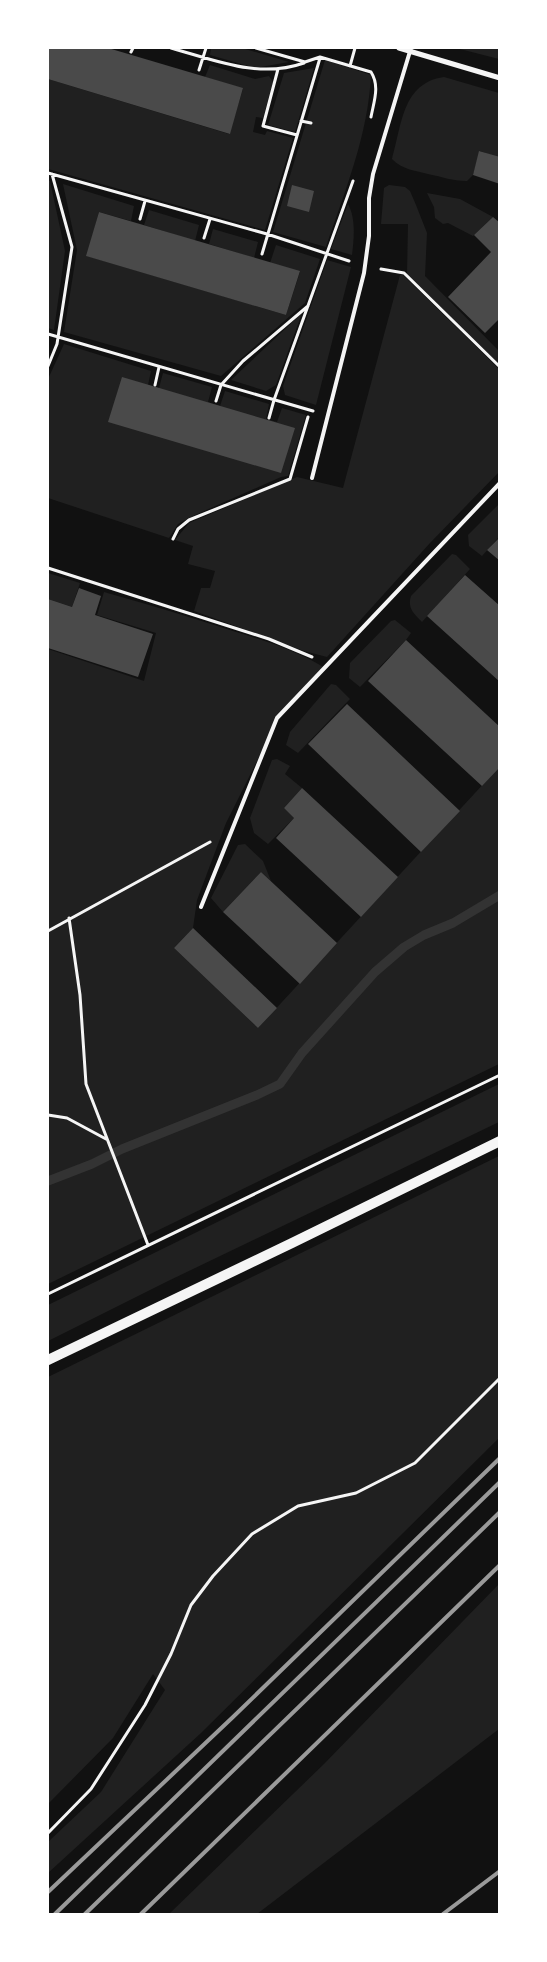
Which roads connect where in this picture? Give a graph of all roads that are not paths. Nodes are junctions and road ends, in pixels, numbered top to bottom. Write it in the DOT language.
graph roads {
  1 [pos="399,48"];
  2 [pos="411,49"];
  3 [pos="500,78"];
  4 [pos="312,478"];
  5 [pos="500,483"];
  6 [pos="201,907"];
  7 [pos="500,1141"];
  8 [pos="48,1360"];
  1 -- 2 [label="street"];
  2 -- 3 [label="street"];
  2 -- 4 [label="lane"];
  5 -- 6 [label="lane"];
  7 -- 8 [label="main road"];
}
